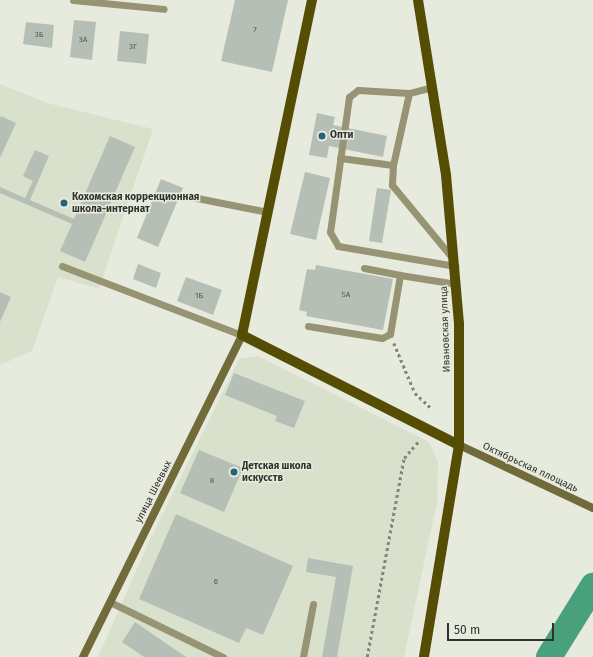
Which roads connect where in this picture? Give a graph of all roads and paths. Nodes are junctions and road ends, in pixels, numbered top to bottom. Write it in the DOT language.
graph roads {
  1 [pos="73,0"];
  2 [pos="312,0"];
  3 [pos="418,0"];
  4 [pos="164,9"];
  5 [pos="433,87"];
  6 [pos="409,93"];
  7 [pos="340,158"];
  8 [pos="393,165"];
  9 [pos="192,196"];
  10 [pos="268,212"];
  11 [pos="455,263"];
  12 [pos="62,266"];
  13 [pos="364,268"];
  14 [pos="400,274"];
  15 [pos="456,284"];
  16 [pos="308,326"];
  17 [pos="390,334"];
  18 [pos="242,335"];
  19 [pos="432,409"];
  20 [pos="419,441"];
  21 [pos="459,445"];
  22 [pos="593,508"];
  23 [pos="110,602"];
  24 [pos="312,604"];
  25 [pos="83,657"];
  26 [pos="223,657"];
  27 [pos="303,657"];
  28 [pos="367,657"];
  29 [pos="424,657"];
  1 -- 4 [label="lane"];
  2 -- 10 [label="main road"];
  3 -- 5 [label="main road, Ивановская улица"];
  5 -- 6 [label="lane"];
  5 -- 11 [label="main road, Ивановская улица"];
  6 -- 7 [label="lane"];
  6 -- 8 [label="lane"];
  7 -- 8 [label="lane"];
  7 -- 11 [label="lane"];
  8 -- 11 [label="lane"];
  9 -- 10 [label="lane"];
  10 -- 18 [label="main road"];
  11 -- 15 [label="main road, Ивановская улица"];
  12 -- 18 [label="lane"];
  13 -- 14 [label="lane"];
  14 -- 15 [label="lane"];
  14 -- 17 [label="lane"];
  15 -- 21 [label="main road, Ивановская улица"];
  16 -- 17 [label="lane"];
  17 -- 19 [label="path"];
  18 -- 21 [label="main road"];
  18 -- 23 [label="main road, улица Шеевых"];
  20 -- 28 [label="path"];
  21 -- 22 [label="main road, Октябрьская площадь"];
  21 -- 29 [label="main road, Ивановская улица"];
  23 -- 25 [label="main road, улица Шеевых"];
  23 -- 26 [label="lane"];
  24 -- 27 [label="lane"];
}
